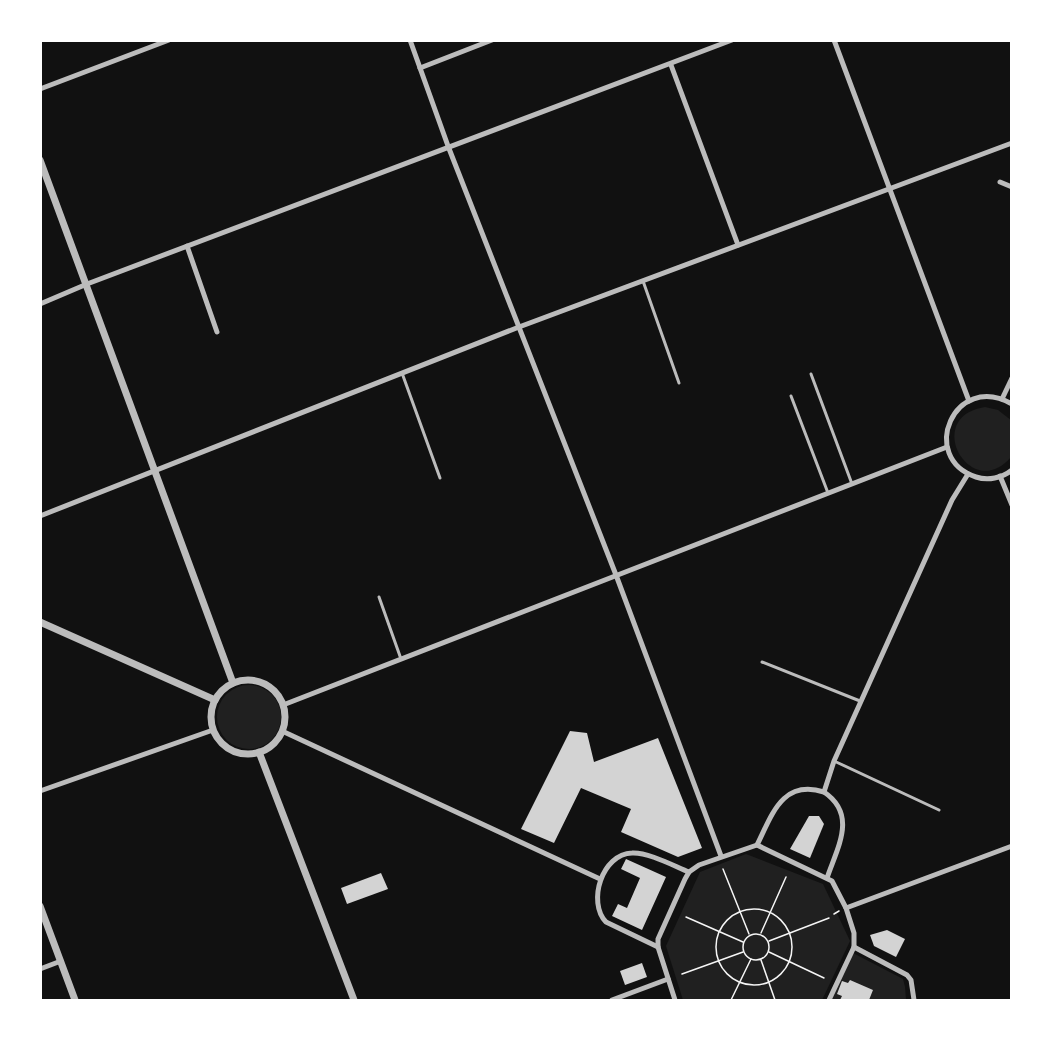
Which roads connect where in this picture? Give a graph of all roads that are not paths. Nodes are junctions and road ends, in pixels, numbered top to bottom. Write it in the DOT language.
graph roads {
  1 [pos="169,40"];
  2 [pos="410,40"];
  3 [pos="492,40"];
  4 [pos="732,40"];
  5 [pos="834,40"];
  6 [pos="671,65"];
  7 [pos="420,68"];
  8 [pos="40,89"];
  9 [pos="1011,143"];
  10 [pos="448,146"];
  11 [pos="40,160"];
  12 [pos="1000,182"];
  13 [pos="1011,187"];
  14 [pos="890,188"];
  15 [pos="738,245"];
  16 [pos="187,246"];
  17 [pos="643,281"];
  18 [pos="87,284"];
  19 [pos="40,304"];
  20 [pos="519,327"];
  21 [pos="217,332"];
  22 [pos="402,373"];
  23 [pos="810,374"];
  24 [pos="1011,378"];
  25 [pos="679,383"];
  26 [pos="791,396"];
  27 [pos="1002,399"];
  28 [pos="969,401"];
  29 [pos="1011,404"];
  30 [pos="947,447"];
  31 [pos="155,469"];
  32 [pos="1011,470"];
  33 [pos="968,474"];
  34 [pos="1000,476"];
  35 [pos="440,478"];
  36 [pos="852,484"];
  37 [pos="828,493"];
  38 [pos="1011,505"];
  39 [pos="40,516"];
  40 [pos="616,575"];
  41 [pos="379,597"];
  42 [pos="40,622"];
  43 [pos="401,659"];
  44 [pos="762,662"];
  45 [pos="233,683"];
  46 [pos="215,700"];
  47 [pos="862,702"];
  48 [pos="283,705"];
  49 [pos="213,729"];
  50 [pos="282,731"];
  51 [pos="259,752"];
  52 [pos="834,761"];
  53 [pos="40,791"];
  54 [pos="824,792"];
  55 [pos="939,810"];
  56 [pos="757,845"];
  57 [pos="1011,846"];
  58 [pos="721,856"];
  59 [pos="689,872"];
  60 [pos="827,878"];
  61 [pos="600,879"];
  62 [pos="40,906"];
  63 [pos="846,908"];
  64 [pos="658,947"];
  65 [pos="854,947"];
  66 [pos="61,961"];
  67 [pos="40,969"];
  68 [pos="668,979"];
  69 [pos="75,1000"];
  70 [pos="354,1000"];
  71 [pos="612,1000"];
  72 [pos="675,1000"];
  73 [pos="829,1000"];
  74 [pos="914,1000"];
  1 -- 8 [label="street"];
  2 -- 7 [label="street"];
  3 -- 7 [label="street"];
  4 -- 6 [label="street"];
  5 -- 14 [label="street"];
  6 -- 10 [label="street"];
  6 -- 15 [label="street"];
  7 -- 10 [label="street"];
  9 -- 14 [label="street"];
  10 -- 16 [label="street"];
  10 -- 20 [label="street"];
  11 -- 18 [label="street"];
  12 -- 13 [label="street"];
  14 -- 15 [label="street"];
  14 -- 28 [label="street"];
  15 -- 17 [label="street"];
  16 -- 18 [label="street"];
  16 -- 21 [label="street"];
  17 -- 20 [label="street"];
  17 -- 25 [label="lane"];
  18 -- 19 [label="street"];
  18 -- 31 [label="street"];
  20 -- 22 [label="street"];
  20 -- 40 [label="street"];
  22 -- 31 [label="street"];
  22 -- 35 [label="lane"];
  23 -- 36 [label="lane"];
  24 -- 27 [label="street"];
  26 -- 37 [label="lane"];
  27 -- 28 [label="street"];
  27 -- 29 [label="street"];
  28 -- 30 [label="street"];
  30 -- 33 [label="street"];
  30 -- 36 [label="street"];
  31 -- 39 [label="street"];
  31 -- 45 [label="street"];
  32 -- 34 [label="street"];
  33 -- 34 [label="street"];
  33 -- 47 [label="street"];
  34 -- 38 [label="street"];
  36 -- 37 [label="street"];
  37 -- 40 [label="street"];
  40 -- 43 [label="street"];
  40 -- 58 [label="street"];
  41 -- 43 [label="lane"];
  42 -- 46 [label="street"];
  43 -- 48 [label="street"];
  44 -- 47 [label="lane"];
  45 -- 46 [label="street"];
  45 -- 48 [label="street"];
  46 -- 49 [label="street"];
  47 -- 52 [label="street"];
  48 -- 50 [label="street"];
  49 -- 51 [label="street"];
  49 -- 53 [label="street"];
  50 -- 51 [label="street"];
  50 -- 61 [label="street"];
  51 -- 70 [label="street"];
  52 -- 54 [label="street"];
  52 -- 55 [label="lane"];
  54 -- 56 [label="street"];
  54 -- 60 [label="street"];
  56 -- 58 [label="street"];
  56 -- 60 [label="street"];
  57 -- 63 [label="street"];
  58 -- 59 [label="street"];
  59 -- 61 [label="street"];
  59 -- 64 [label="street"];
  60 -- 63 [label="street"];
  61 -- 64 [label="street"];
  62 -- 66 [label="street"];
  63 -- 65 [label="street"];
  64 -- 68 [label="street"];
  65 -- 73 [label="street"];
  65 -- 74 [label="street"];
  66 -- 67 [label="street"];
  66 -- 69 [label="street"];
  68 -- 71 [label="street"];
  68 -- 72 [label="street"];
}
